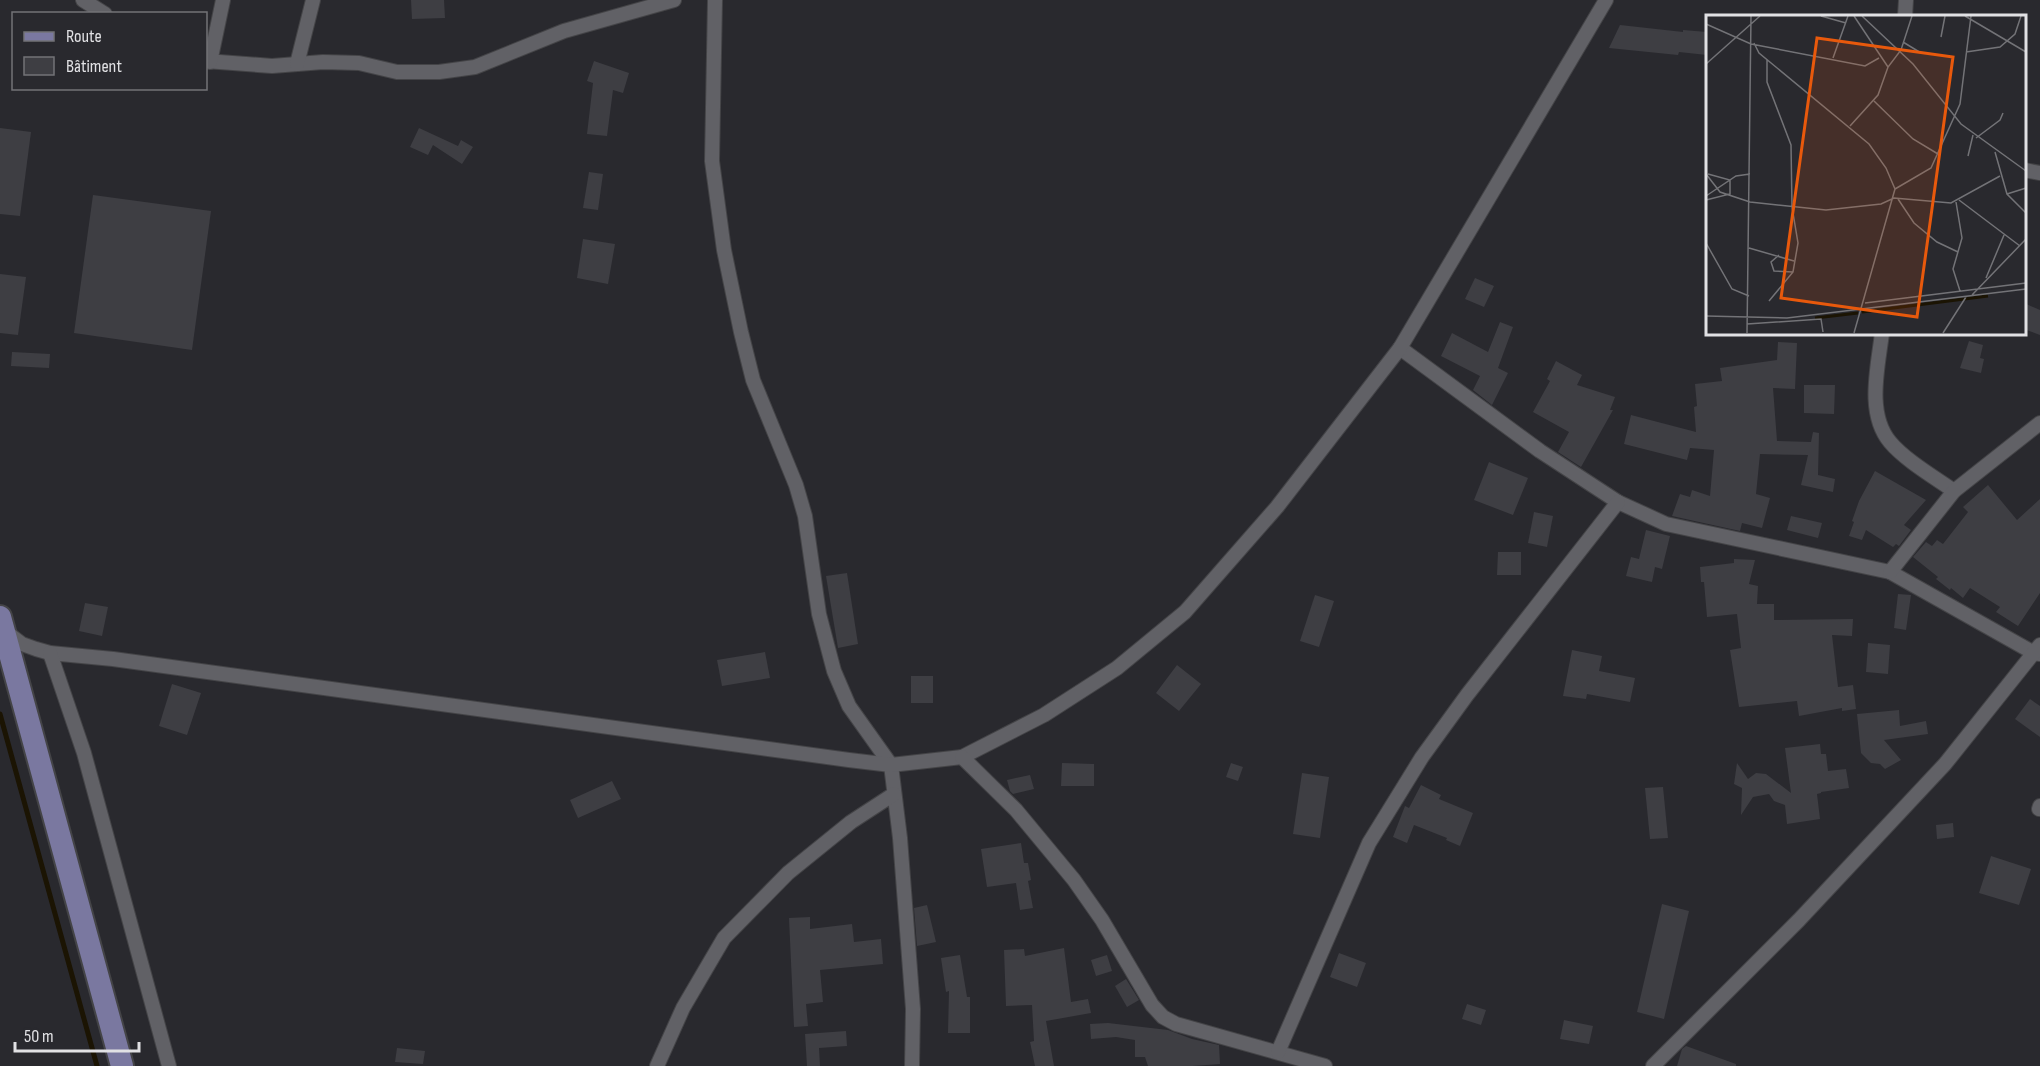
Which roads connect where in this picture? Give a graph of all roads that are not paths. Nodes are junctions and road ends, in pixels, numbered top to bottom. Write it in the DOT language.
graph roads {
  1 [pos="82,0"];
  2 [pos="223,0"];
  3 [pos="313,0"];
  4 [pos="674,0"];
  5 [pos="715,0"];
  6 [pos="1606,0"];
  7 [pos="1906,0"];
  8 [pos="102,12"];
  9 [pos="1905,15"];
  10 [pos="208,62"];
  11 [pos="297,64"];
  12 [pos="2025,170"];
  13 [pos="2040,173"];
  14 [pos="1882,334"];
  15 [pos="1400,348"];
  16 [pos="2040,423"];
  17 [pos="1954,491"];
  18 [pos="1618,502"];
  19 [pos="1890,572"];
  20 [pos="1,626"];
  21 [pos="2038,651"];
  22 [pos="50,653"];
  23 [pos="962,757"];
  24 [pos="891,765"];
  25 [pos="894,794"];
  26 [pos="1278,1053"];
  27 [pos="122,1066"];
  28 [pos="169,1066"];
  29 [pos="657,1066"];
  30 [pos="912,1066"];
  31 [pos="1325,1066"];
  32 [pos="1653,1066"];
  1 -- 8 [label="street"];
  2 -- 10 [label="street"];
  3 -- 11 [label="street"];
  4 -- 11 [label="street"];
  5 -- 24 [label="street"];
  6 -- 15 [label="street"];
  7 -- 9 [label="street"];
  10 -- 11 [label="street"];
  12 -- 13 [label="street"];
  14 -- 17 [label="street"];
  15 -- 18 [label="street"];
  15 -- 23 [label="street"];
  16 -- 17 [label="street"];
  17 -- 19 [label="street"];
  18 -- 19 [label="street"];
  18 -- 26 [label="street"];
  19 -- 21 [label="street"];
  20 -- 22 [label="street"];
  20 -- 27 [label="main road"];
  21 -- 32 [label="street"];
  22 -- 24 [label="street"];
  22 -- 28 [label="street"];
  23 -- 24 [label="street"];
  23 -- 26 [label="street"];
  24 -- 25 [label="street"];
  25 -- 29 [label="street"];
  25 -- 30 [label="street"];
  26 -- 31 [label="street"];
}
